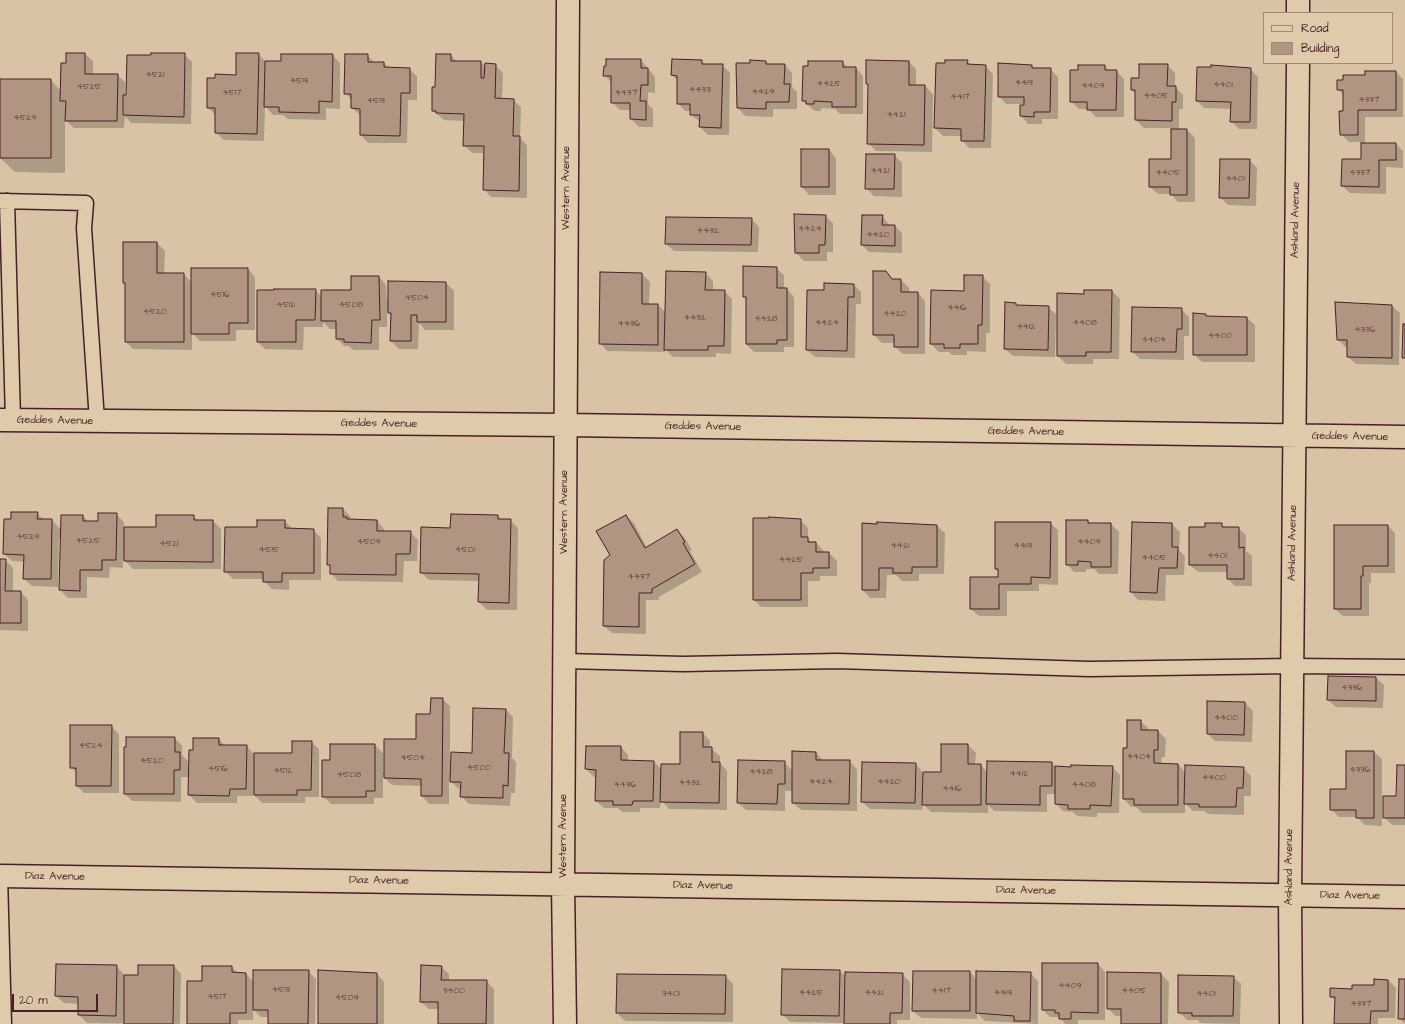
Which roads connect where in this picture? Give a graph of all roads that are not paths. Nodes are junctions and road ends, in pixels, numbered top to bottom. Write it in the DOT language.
graph roads {
  1 [pos="568,0"];
  2 [pos="1298,0"];
  3 [pos="1298,12"];
  4 [pos="1298,64"];
  5 [pos="3,201"];
  6 [pos="6,420"];
  7 [pos="97,421"];
  8 [pos="566,425"];
  9 [pos="1294,436"];
  10 [pos="1405,437"];
  11 [pos="564,662"];
  12 [pos="1292,666"];
  13 [pos="1405,667"];
  14 [pos="0,876"];
  15 [pos="563,884"];
  16 [pos="1290,895"];
  17 [pos="1405,897"];
  18 [pos="4,1024"];
  19 [pos="565,1024"];
  20 [pos="1291,1024"];
  1 -- 8 [label="street, Western Avenue"];
  2 -- 3 [label="street"];
  4 -- 9 [label="street, Ashland Avenue"];
  5 -- 6 [label="lane"];
  5 -- 7 [label="lane"];
  6 -- 7 [label="street, Geddes Avenue"];
  7 -- 8 [label="street, Geddes Avenue"];
  8 -- 9 [label="street, Geddes Avenue"];
  8 -- 11 [label="street, Western Avenue"];
  9 -- 10 [label="street, Geddes Avenue"];
  9 -- 12 [label="street, Ashland Avenue"];
  11 -- 12 [label="lane"];
  11 -- 15 [label="street, Western Avenue"];
  12 -- 13 [label="lane"];
  12 -- 16 [label="street, Ashland Avenue"];
  14 -- 15 [label="street, Diaz Avenue"];
  14 -- 18 [label="lane"];
  15 -- 16 [label="street, Diaz Avenue"];
  15 -- 19 [label="street, Western Avenue"];
  16 -- 17 [label="street, Diaz Avenue"];
  16 -- 20 [label="street, Ashland Avenue"];
}
